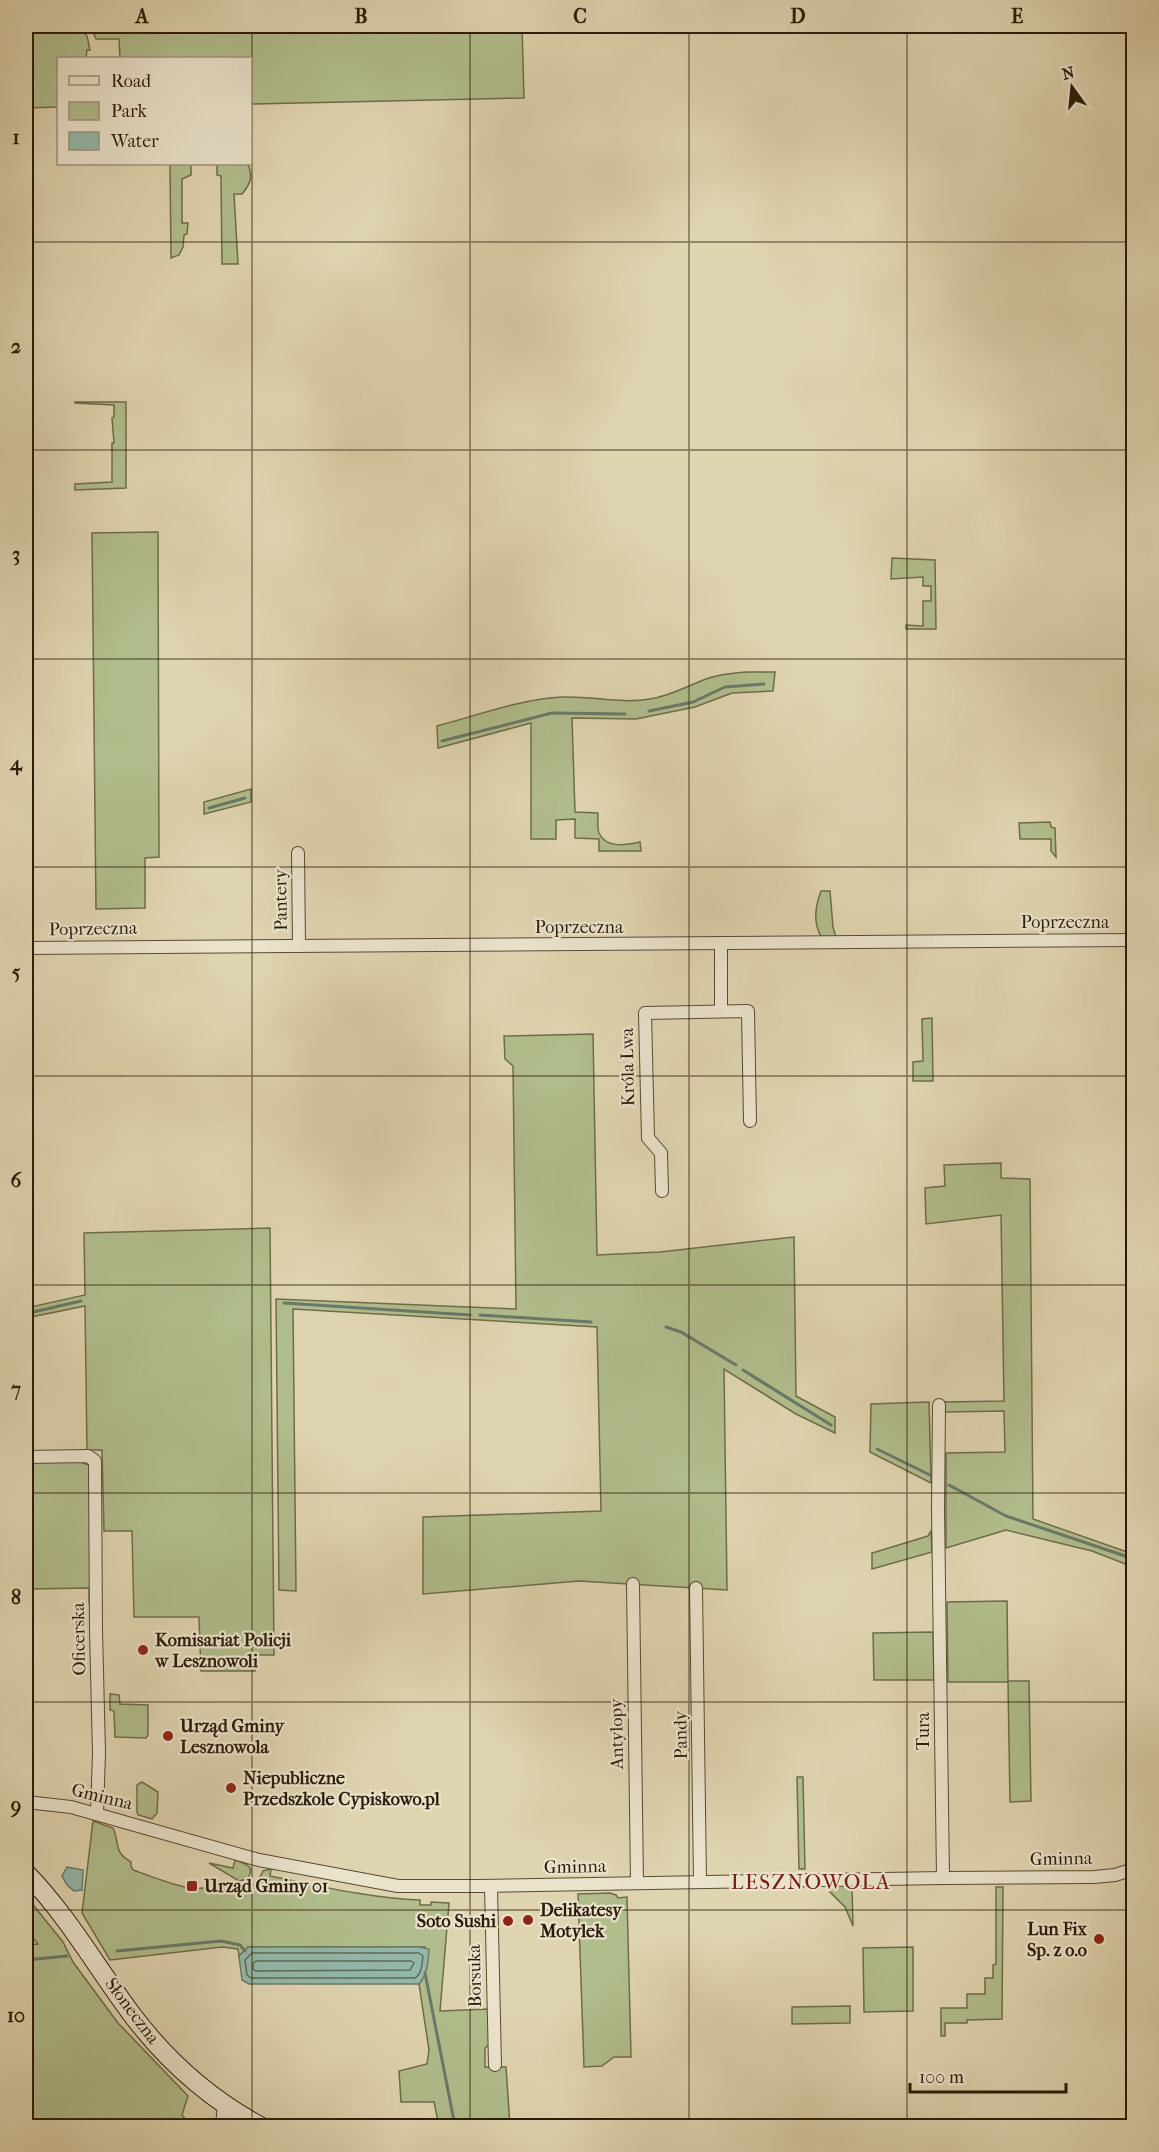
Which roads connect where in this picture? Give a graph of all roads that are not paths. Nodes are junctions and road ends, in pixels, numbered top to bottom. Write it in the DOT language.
graph roads {
  1 [pos="298,853"];
  2 [pos="1134,940"];
  3 [pos="721,944"];
  4 [pos="299,946"];
  5 [pos="26,948"];
  6 [pos="721,1011"];
  7 [pos="750,1121"];
  8 [pos="662,1191"];
  9 [pos="939,1405"];
  10 [pos="26,1457"];
  11 [pos="633,1584"];
  12 [pos="696,1588"];
  13 [pos="26,1802"];
  14 [pos="97,1813"];
  15 [pos="1134,1869"];
  16 [pos="26,1873"];
  17 [pos="943,1878"];
  18 [pos="700,1882"];
  19 [pos="637,1883"];
  20 [pos="491,1886"];
  21 [pos="495,2065"];
  22 [pos="224,2104"];
  23 [pos="222,2127"];
  24 [pos="260,2127"];
  1 -- 4 [label="street, Pantery"];
  2 -- 3 [label="street, Poprzeczna"];
  3 -- 4 [label="street, Poprzeczna"];
  3 -- 6 [label="street"];
  4 -- 5 [label="street, Poprzeczna"];
  6 -- 7 [label="street, Króla Lwa"];
  6 -- 8 [label="street, Króla Lwa"];
  9 -- 17 [label="street, Tura"];
  10 -- 14 [label="street, Oficerska"];
  11 -- 19 [label="street, Antylopy"];
  12 -- 18 [label="street, Pandy"];
  13 -- 14 [label="street, Gminna"];
  14 -- 20 [label="street, Gminna"];
  15 -- 17 [label="street, Gminna"];
  16 -- 22 [label="main road, Słoneczna"];
  17 -- 18 [label="street, Gminna"];
  18 -- 19 [label="street, Gminna"];
  19 -- 20 [label="street, Gminna"];
  20 -- 21 [label="street, Borsuka"];
  22 -- 23 [label="street"];
  22 -- 24 [label="main road, Słoneczna"];
}
